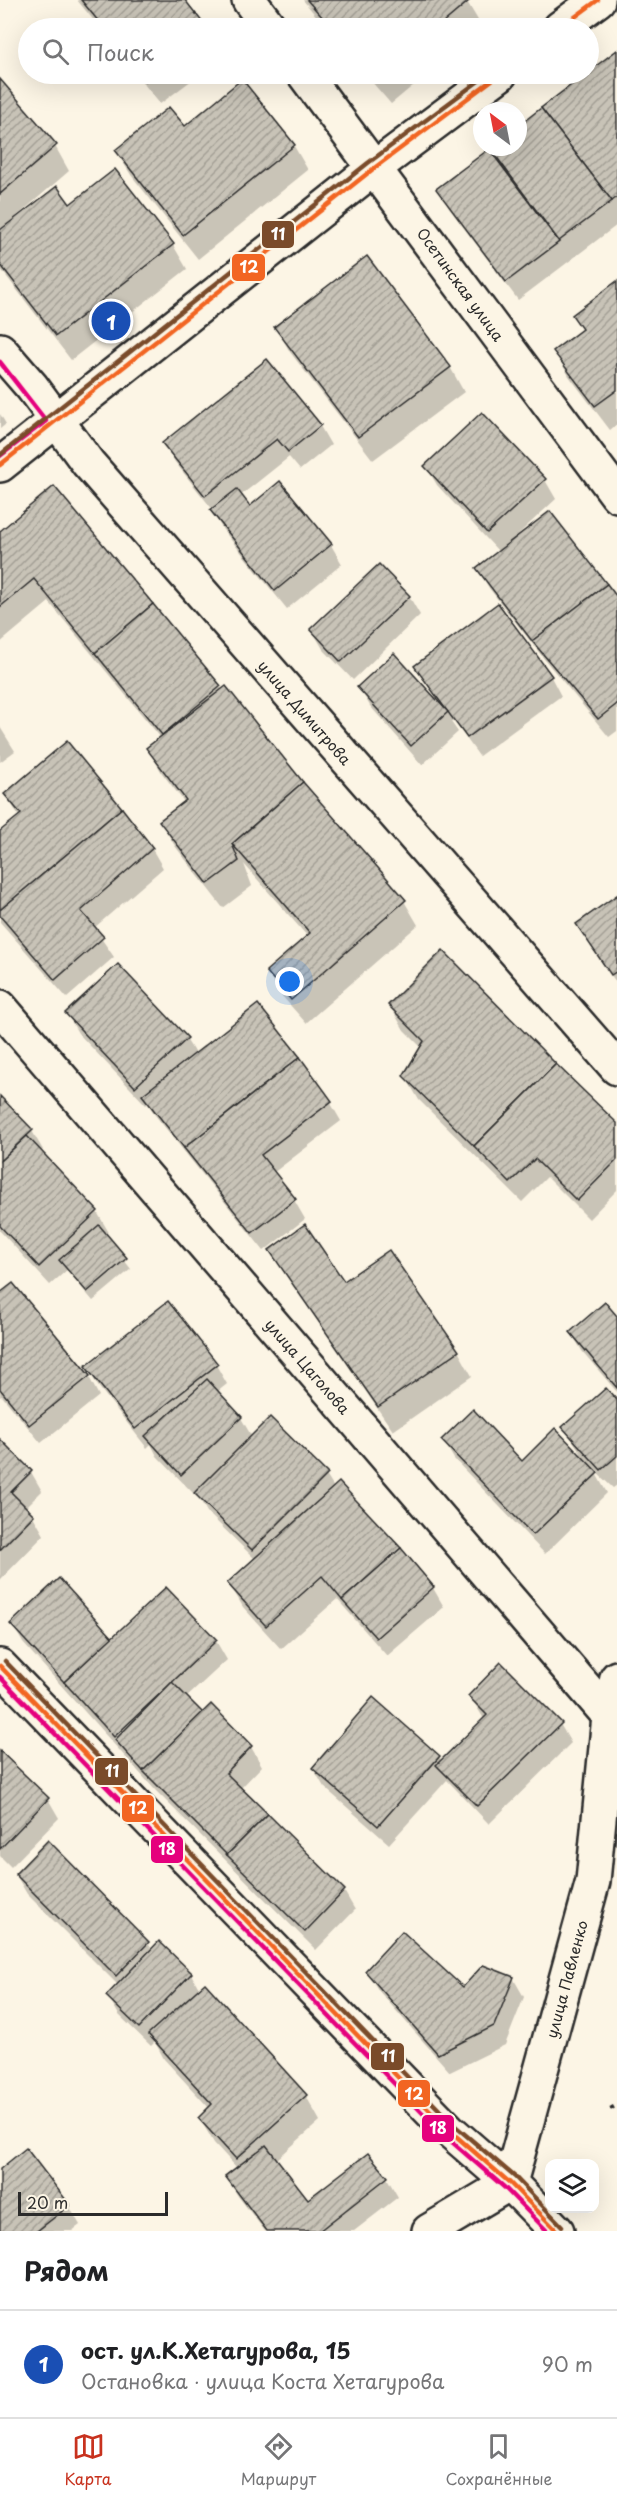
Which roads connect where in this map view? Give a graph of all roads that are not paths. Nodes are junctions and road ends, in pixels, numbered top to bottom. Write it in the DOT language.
graph roads {
  1 [pos="249,0"];
  2 [pos="598,0"];
  3 [pos="262,18"];
  4 [pos="574,18"];
  5 [pos="311,84"];
  6 [pos="487,84"];
  7 [pos="373,169"];
  8 [pos="0,350"];
  9 [pos="57,422"];
  10 [pos="0,465"];
  11 [pos="617,495"];
  12 [pos="0,1007"];
  13 [pos="617,1068"];
  14 [pos="0,1666"];
  15 [pos="617,1678"];
  16 [pos="613,1721"];
  17 [pos="510,2183"];
  18 [pos="429,2231"];
  19 [pos="557,2231"];
  1 -- 3 [label="street"];
  2 -- 4 [label="street"];
  5 -- 7 [label="street, Осетинская улица"];
  6 -- 7 [label="street"];
  7 -- 9 [label="street"];
  7 -- 11 [label="street, Осетинская улица"];
  8 -- 9 [label="street, улица Димитрова"];
  9 -- 10 [label="street"];
  9 -- 13 [label="street, улица Димитрова"];
  12 -- 16 [label="street, улица Цаголова"];
  14 -- 17 [label="street"];
  15 -- 16 [label="street, улица Павленко"];
  16 -- 17 [label="street, улица Павленко"];
  17 -- 18 [label="street"];
  17 -- 19 [label="street"];
}
